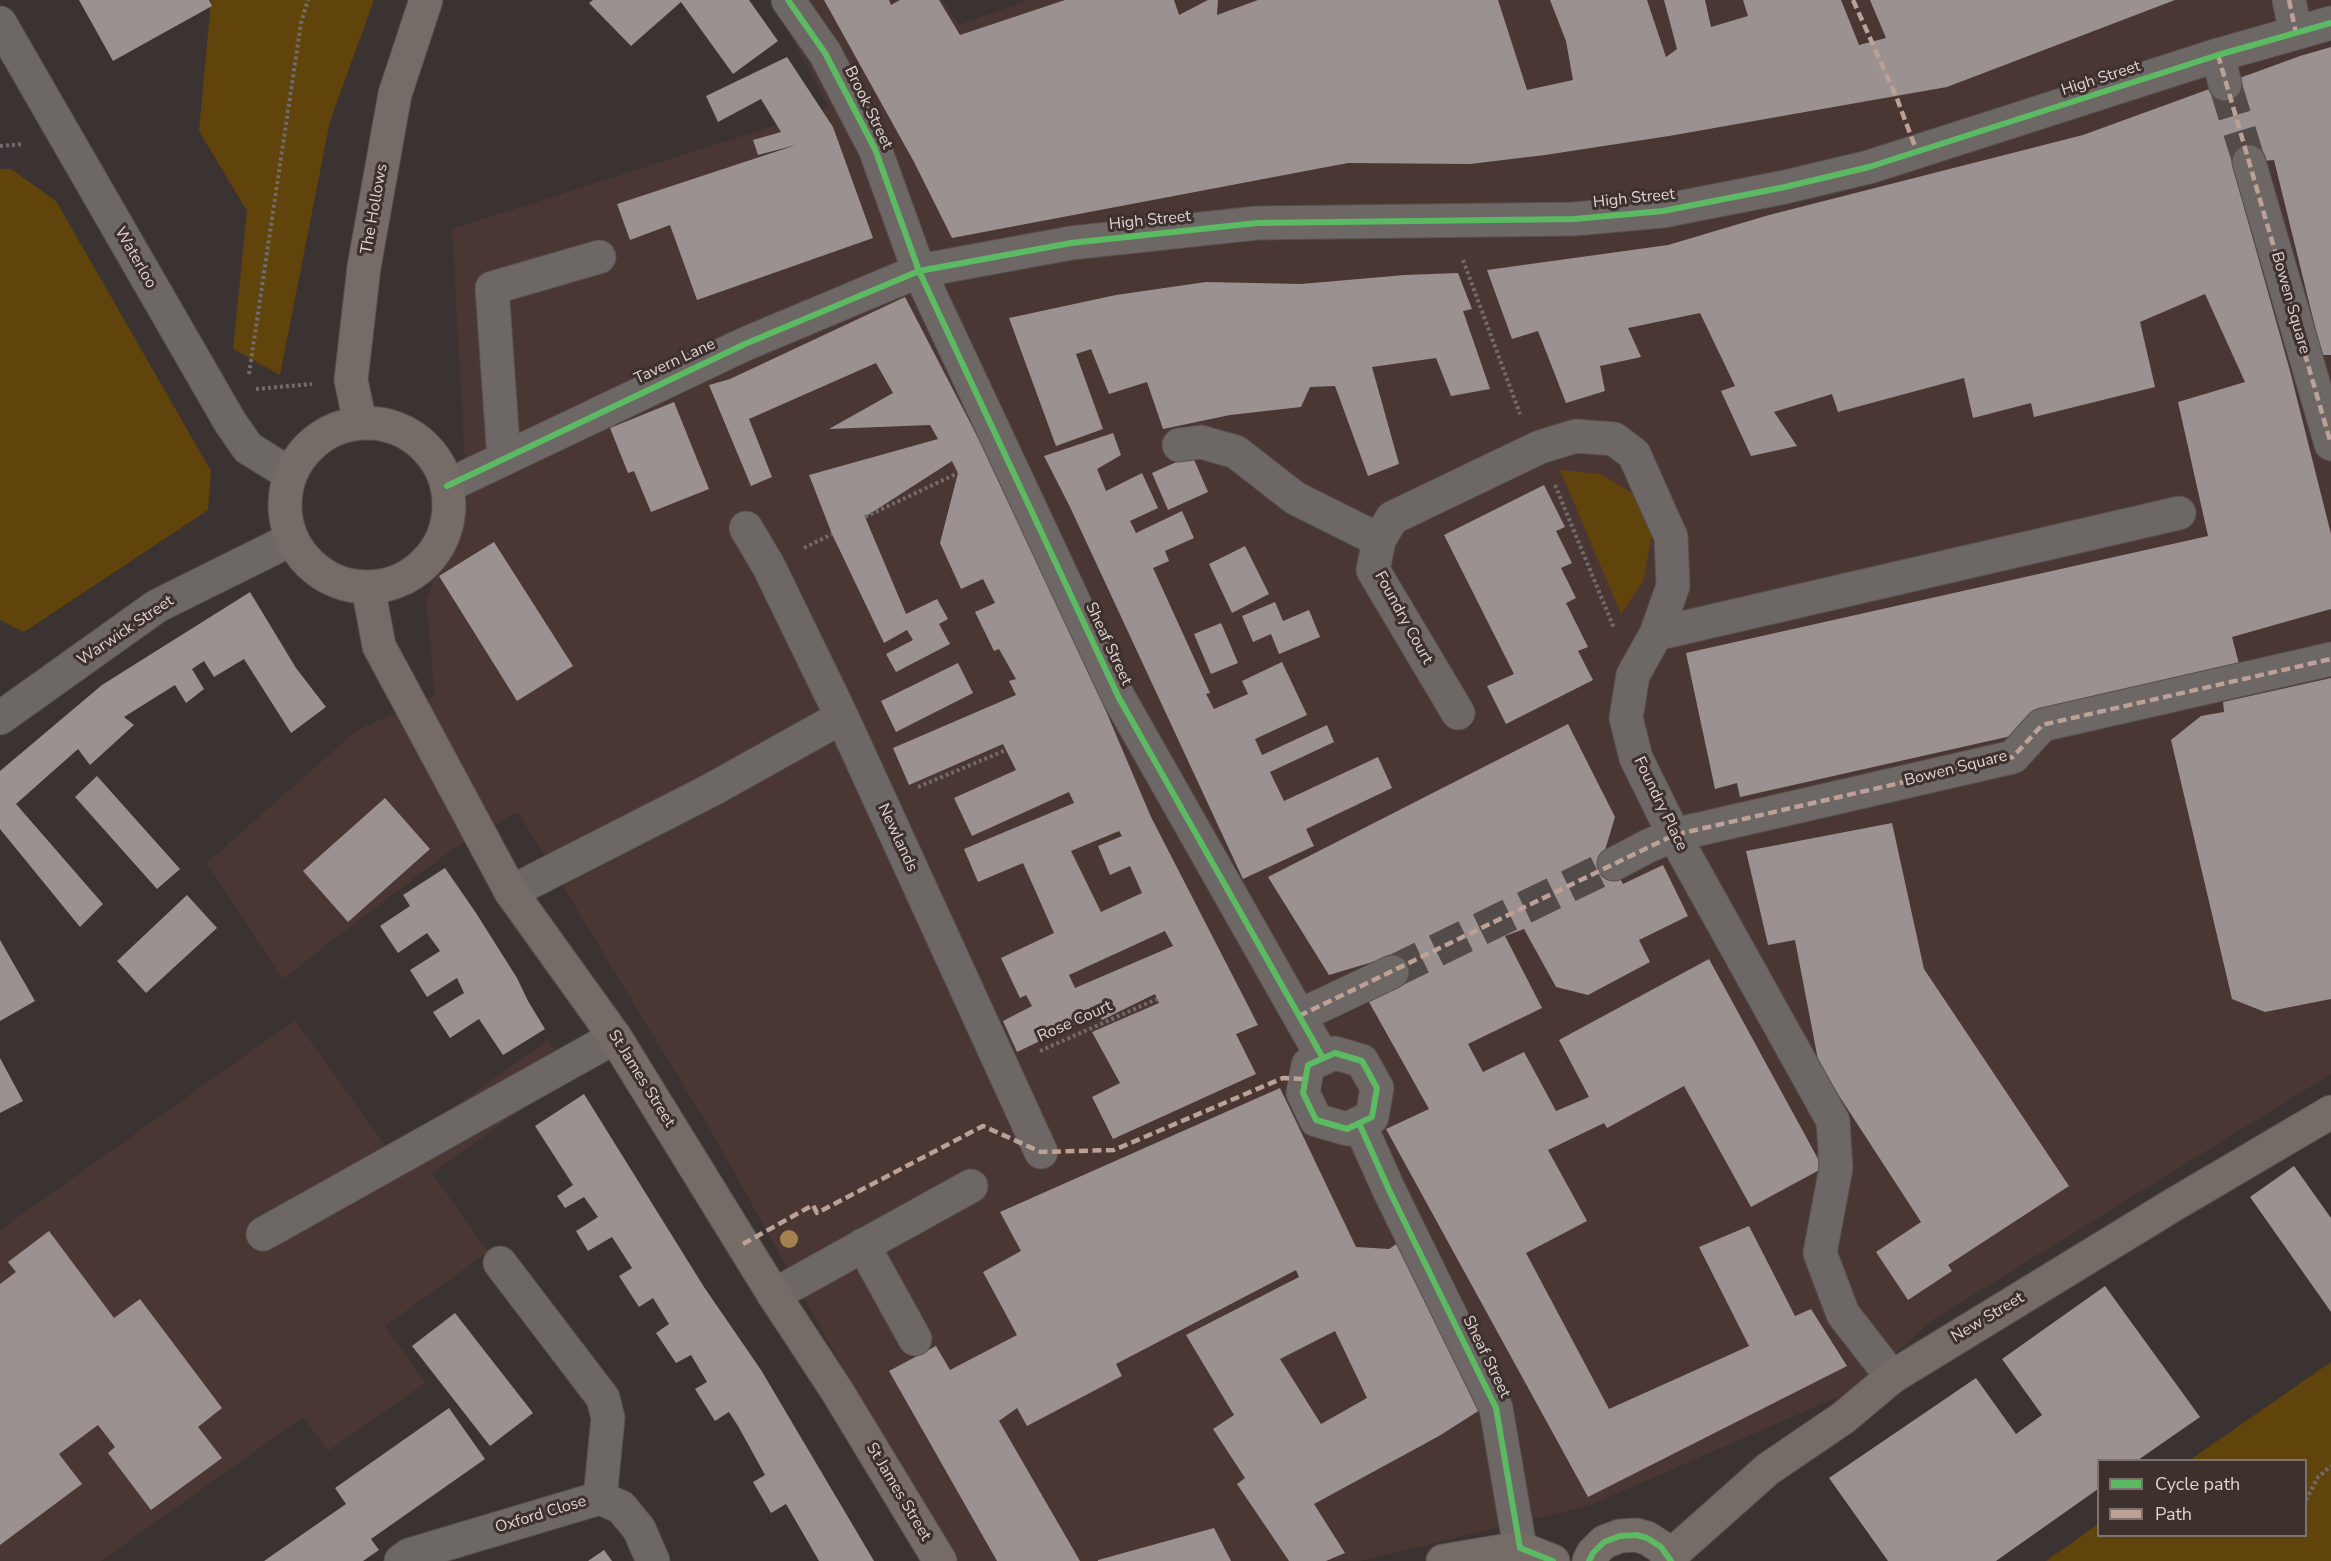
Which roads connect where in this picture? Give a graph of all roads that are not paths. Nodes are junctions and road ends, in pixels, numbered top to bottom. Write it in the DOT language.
graph roads {
  1 [pos="426,0"];
  2 [pos="788,0"];
  3 [pos="2289,0"];
  4 [pos="0,23"];
  5 [pos="2331,23"];
  6 [pos="2296,33"];
  7 [pos="2249,162"];
  8 [pos="599,257"];
  9 [pos="918,271"];
  10 [pos="360,423"];
  11 [pos="2331,444"];
  12 [pos="1179,445"];
  13 [pos="504,459"];
  14 [pos="290,474"];
  15 [pos="447,486"];
  16 [pos="2179,513"];
  17 [pos="746,528"];
  18 [pos="1386,529"];
  19 [pos="292,539"];
  20 [pos="368,587"];
  21 [pos="1656,634"];
  22 [pos="2331,659"];
  23 [pos="1458,713"];
  24 [pos="842,717"];
  25 [pos="0,718"];
  26 [pos="1674,835"];
  27 [pos="1614,864"];
  28 [pos="511,892"];
  29 [pos="1392,972"];
  30 [pos="1299,1016"];
  31 [pos="615,1037"];
  32 [pos="1323,1058"];
  33 [pos="2331,1112"];
  34 [pos="1359,1123"];
  35 [pos="1041,1152"];
  36 [pos="971,1186"];
  37 [pos="263,1234"];
  38 [pos="863,1245"];
  39 [pos="500,1263"];
  40 [pos="774,1295"];
  41 [pos="915,1339"];
  42 [pos="1892,1377"];
  43 [pos="600,1498"];
  44 [pos="1520,1548"];
  45 [pos="1670,1559"];
  46 [pos="401,1561"];
  47 [pos="652,1561"];
  48 [pos="940,1561"];
  49 [pos="1443,1561"];
  50 [pos="1553,1561"];
  51 [pos="1589,1561"];
  1 -- 10 [label="main road, The Hollows"];
  2 -- 9 [label="street, Brook Street"];
  3 -- 6 [label="street"];
  4 -- 14 [label="street, Waterloo"];
  5 -- 6 [label="street, High Street"];
  6 -- 9 [label="street, High Street"];
  7 -- 11 [label="street, Bowen Square"];
  8 -- 13 [label="street"];
  9 -- 13 [label="street, Tavern Lane"];
  9 -- 30 [label="street, Sheaf Street"];
  10 -- 14 [label="main road"];
  10 -- 15 [label="main road"];
  12 -- 18 [label="street"];
  13 -- 15 [label="street, Tavern Lane"];
  14 -- 19 [label="main road"];
  15 -- 20 [label="main road"];
  16 -- 21 [label="street"];
  17 -- 24 [label="street, Newlands"];
  18 -- 21 [label="street, Foundry Place"];
  18 -- 23 [label="street, Foundry Court"];
  19 -- 20 [label="main road"];
  19 -- 25 [label="street, Warwick Street"];
  20 -- 28 [label="main road, St James Street"];
  21 -- 26 [label="street, Foundry Place"];
  22 -- 26 [label="street, Bowen Square"];
  24 -- 28 [label="street"];
  24 -- 35 [label="street, Newlands"];
  26 -- 27 [label="street, Bowen Square"];
  26 -- 42 [label="street, Foundry Place"];
  28 -- 31 [label="main road, St James Street"];
  29 -- 30 [label="street"];
  30 -- 32 [label="street, Sheaf Street"];
  31 -- 37 [label="street"];
  31 -- 40 [label="main road, St James Street"];
  32 -- 34 [label="street"];
  32 -- 34 [label="street"];
  33 -- 42 [label="main road, New Street"];
  34 -- 44 [label="street, Sheaf Street"];
  36 -- 38 [label="street"];
  38 -- 40 [label="street"];
  38 -- 41 [label="street"];
  39 -- 43 [label="street"];
  40 -- 48 [label="main road, St James Street"];
  42 -- 45 [label="main road, New Street"];
  43 -- 46 [label="street, Oxford Close"];
  43 -- 47 [label="street, Oxford Close"];
  44 -- 49 [label="main road"];
  44 -- 50 [label="main road"];
  45 -- 51 [label="main road"];
}
